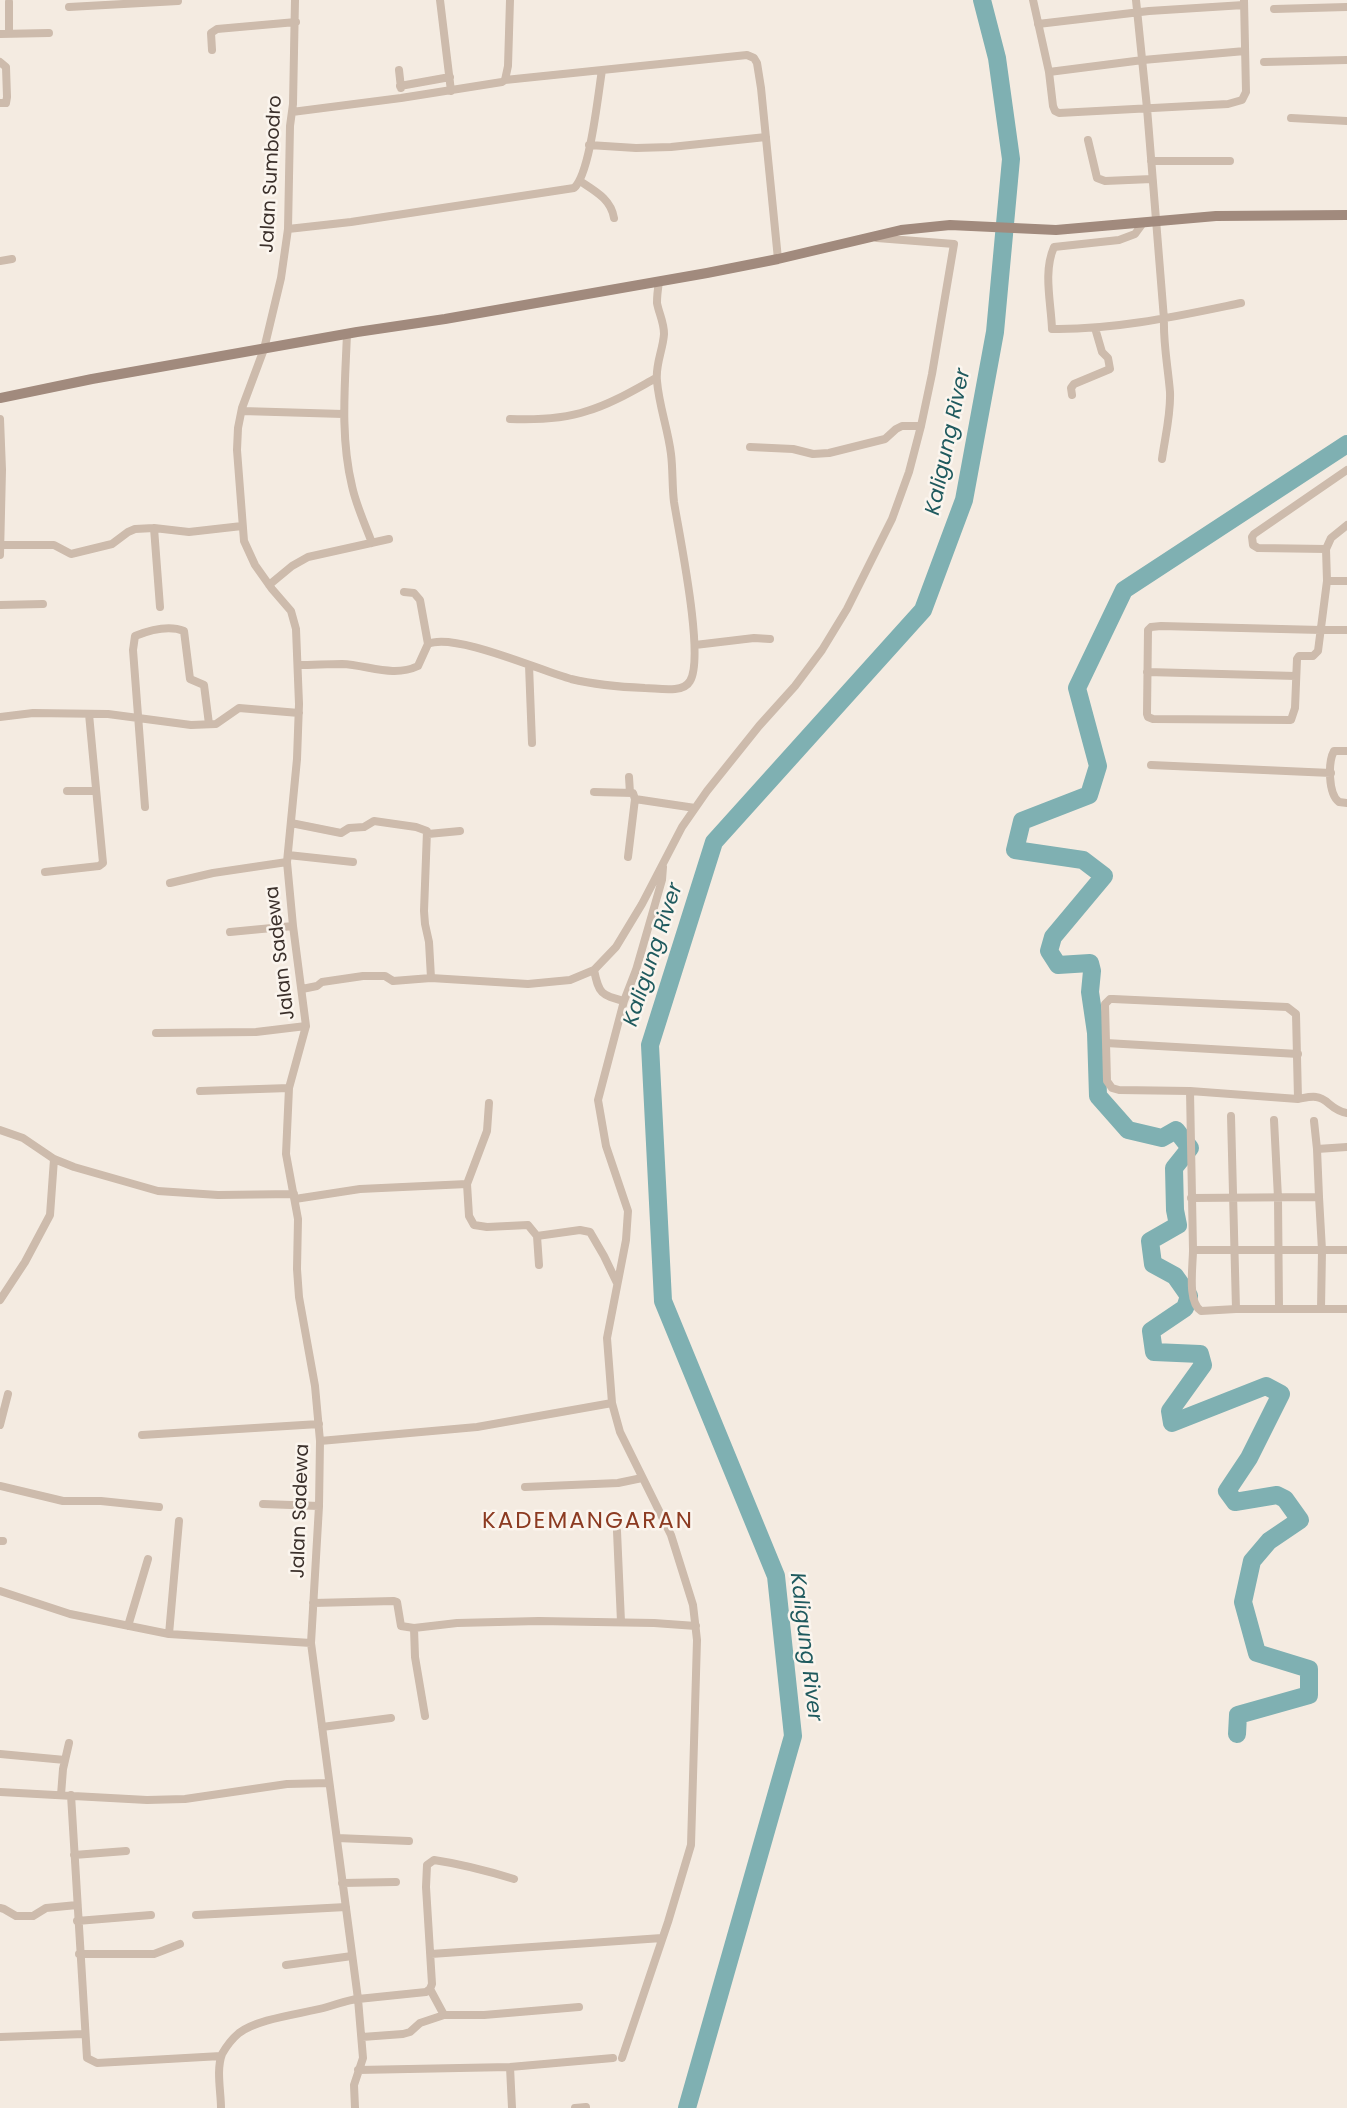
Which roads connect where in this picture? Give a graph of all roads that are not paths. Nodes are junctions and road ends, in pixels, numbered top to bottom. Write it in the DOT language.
graph roads {
  1 [pos="295,0"];
  2 [pos="440,0"];
  3 [pos="510,0"];
  4 [pos="1033,0"];
  5 [pos="1136,0"];
  6 [pos="131,1"];
  7 [pos="178,1"];
  8 [pos="9,2"];
  9 [pos="1244,3"];
  10 [pos="69,7"];
  11 [pos="1347,7"];
  12 [pos="1274,9"];
  13 [pos="1138,13"];
  14 [pos="296,22"];
  15 [pos="1038,24"];
  16 [pos="4,33"];
  17 [pos="49,33"];
  18 [pos="212,50"];
  19 [pos="1245,51"];
  20 [pos="1143,60"];
  21 [pos="1347,60"];
  22 [pos="0,62"];
  23 [pos="1264,62"];
  24 [pos="602,70"];
  25 [pos="399,71"];
  26 [pos="1049,72"];
  27 [pos="450,77"];
  28 [pos="505,80"];
  29 [pos="400,86"];
  30 [pos="451,91"];
  31 [pos="401,98"];
  32 [pos="0,103"];
  33 [pos="1147,108"];
  34 [pos="292,112"];
  35 [pos="1291,118"];
  36 [pos="1347,121"];
  37 [pos="766,137"];
  38 [pos="1088,140"];
  39 [pos="589,145"];
  40 [pos="1151,161"];
  41 [pos="1230,161"];
  42 [pos="1152,179"];
  43 [pos="580,181"];
  44 [pos="1347,215"];
  45 [pos="614,218"];
  46 [pos="1156,222"];
  47 [pos="1143,223"];
  48 [pos="288,229"];
  49 [pos="869,238"];
  50 [pos="12,259"];
  51 [pos="778,259"];
  52 [pos="0,261"];
  53 [pos="659,282"];
  54 [pos="1241,303"];
  55 [pos="1164,319"];
  56 [pos="1095,328"];
  57 [pos="347,334"];
  58 [pos="263,353"];
  59 [pos="656,378"];
  60 [pos="1072,395"];
  61 [pos="0,398"];
  62 [pos="242,411"];
  63 [pos="344,414"];
  64 [pos="510,418"];
  65 [pos="0,419"];
  66 [pos="921,426"];
  67 [pos="750,447"];
  68 [pos="1162,459"];
  69 [pos="1,470"];
  70 [pos="1347,470"];
  71 [pos="1347,525"];
  72 [pos="242,526"];
  73 [pos="154,528"];
  74 [pos="1347,537"];
  75 [pos="389,538"];
  76 [pos="1331,538"];
  77 [pos="372,543"];
  78 [pos="1,545"];
  79 [pos="1326,549"];
  80 [pos="0,555"];
  81 [pos="276,580"];
  82 [pos="1347,581"];
  83 [pos="1327,582"];
  84 [pos="404,592"];
  85 [pos="43,604"];
  86 [pos="0,605"];
  87 [pos="160,607"];
  88 [pos="1321,630"];
  89 [pos="1347,630"];
  90 [pos="770,639"];
  91 [pos="428,644"];
  92 [pos="695,645"];
  93 [pos="305,665"];
  94 [pos="529,665"];
  95 [pos="1147,672"];
  96 [pos="1296,676"];
  97 [pos="299,713"];
  98 [pos="89,714"];
  99 [pos="138,717"];
  100 [pos="0,718"];
  101 [pos="209,724"];
  102 [pos="532,743"];
  103 [pos="1347,751"];
  104 [pos="1152,765"];
  105 [pos="1331,773"];
  106 [pos="629,777"];
  107 [pos="67,791"];
  108 [pos="95,791"];
  109 [pos="594,792"];
  110 [pos="633,796"];
  111 [pos="1347,803"];
  112 [pos="145,807"];
  113 [pos="695,808"];
  114 [pos="297,824"];
  115 [pos="460,831"];
  116 [pos="428,834"];
  117 [pos="291,857"];
  118 [pos="628,857"];
  119 [pos="664,860"];
  120 [pos="353,862"];
  121 [pos="45,872"];
  122 [pos="170,883"];
  123 [pos="293,926"];
  124 [pos="230,932"];
  125 [pos="594,970"];
  126 [pos="431,978"];
  127 [pos="306,988"];
  128 [pos="624,1001"];
  129 [pos="306,1027"];
  130 [pos="156,1033"];
  131 [pos="1106,1043"];
  132 [pos="1298,1054"];
  133 [pos="289,1088"];
  134 [pos="200,1091"];
  135 [pos="1190,1091"];
  136 [pos="1298,1099"];
  137 [pos="489,1103"];
  138 [pos="1347,1113"];
  139 [pos="1231,1116"];
  140 [pos="1274,1120"];
  141 [pos="1314,1121"];
  142 [pos="0,1130"];
  143 [pos="1347,1147"];
  144 [pos="1317,1149"];
  145 [pos="54,1159"];
  146 [pos="467,1184"];
  147 [pos="300,1197"];
  148 [pos="1319,1197"];
  149 [pos="1191,1198"];
  150 [pos="1232,1198"];
  151 [pos="1278,1198"];
  152 [pos="537,1236"];
  153 [pos="1279,1249"];
  154 [pos="1193,1250"];
  155 [pos="1235,1250"];
  156 [pos="1322,1250"];
  157 [pos="1347,1250"];
  158 [pos="539,1265"];
  159 [pos="617,1283"];
  160 [pos="0,1300"];
  161 [pos="1321,1308"];
  162 [pos="1236,1309"];
  163 [pos="1279,1309"];
  164 [pos="1347,1309"];
  165 [pos="8,1394"];
  166 [pos="612,1403"];
  167 [pos="319,1424"];
  168 [pos="0,1425"];
  169 [pos="142,1435"];
  170 [pos="328,1441"];
  171 [pos="642,1479"];
  172 [pos="0,1486"];
  173 [pos="525,1487"];
  174 [pos="263,1504"];
  175 [pos="319,1506"];
  176 [pos="159,1507"];
  177 [pos="179,1521"];
  178 [pos="617,1531"];
  179 [pos="148,1559"];
  180 [pos="0,1591"];
  181 [pos="313,1603"];
  182 [pos="621,1622"];
  183 [pos="128,1626"];
  184 [pos="696,1626"];
  185 [pos="414,1628"];
  186 [pos="169,1634"];
  187 [pos="311,1643"];
  188 [pos="425,1716"];
  189 [pos="391,1718"];
  190 [pos="322,1727"];
  191 [pos="69,1744"];
  192 [pos="0,1754"];
  193 [pos="65,1760"];
  194 [pos="329,1783"];
  195 [pos="0,1792"];
  196 [pos="66,1795"];
  197 [pos="343,1838"];
  198 [pos="409,1841"];
  199 [pos="126,1851"];
  200 [pos="74,1854"];
  201 [pos="514,1879"];
  202 [pos="347,1882"];
  203 [pos="396,1882"];
  204 [pos="76,1905"];
  205 [pos="346,1907"];
  206 [pos="0,1908"];
  207 [pos="150,1915"];
  208 [pos="196,1915"];
  209 [pos="78,1921"];
  210 [pos="662,1938"];
  211 [pos="180,1944"];
  212 [pos="79,1954"];
  213 [pos="431,1954"];
  214 [pos="352,1956"];
  215 [pos="286,1965"];
  216 [pos="430,1989"];
  217 [pos="358,1999"];
  218 [pos="579,2007"];
  219 [pos="444,2015"];
  220 [pos="84,2034"];
  221 [pos="0,2037"];
  222 [pos="362,2037"];
  223 [pos="222,2056"];
  224 [pos="510,2067"];
  225 [pos="358,2070"];
  226 [pos="586,2107"];
  227 [pos="221,2108"];
  228 [pos="355,2108"];
  229 [pos="512,2108"];
  230 [pos="575,2108"];
  1 -- 14 [label="street, Jalan Sumbodro"];
  2 -- 27 [label="street"];
  3 -- 28 [label="street"];
  4 -- 15 [label="street"];
  5 -- 13 [label="street"];
  6 -- 7 [label="street"];
  6 -- 10 [label="street"];
  8 -- 16 [label="street"];
  9 -- 13 [label="street"];
  9 -- 19 [label="street"];
  11 -- 12 [label="street"];
  13 -- 15 [label="street"];
  13 -- 20 [label="street"];
  14 -- 18 [label="street"];
  14 -- 34 [label="street, Jalan Sumbodro"];
  15 -- 26 [label="street"];
  16 -- 17 [label="street"];
  19 -- 20 [label="street"];
  19 -- 33 [label="street"];
  20 -- 26 [label="street"];
  20 -- 33 [label="street"];
  21 -- 23 [label="street"];
  22 -- 32 [label="street"];
  24 -- 28 [label="street"];
  24 -- 37 [label="street"];
  24 -- 39 [label="street"];
  25 -- 29 [label="street"];
  26 -- 33 [label="street"];
  27 -- 29 [label="street"];
  27 -- 30 [label="street"];
  28 -- 30 [label="street"];
  29 -- 31 [label="street"];
  30 -- 31 [label="street"];
  31 -- 34 [label="street"];
  33 -- 40 [label="street"];
  34 -- 48 [label="street, Jalan Sumbodro"];
  35 -- 36 [label="street"];
  37 -- 39 [label="street"];
  37 -- 51 [label="street"];
  38 -- 42 [label="street"];
  39 -- 43 [label="street"];
  40 -- 41 [label="street"];
  40 -- 42 [label="street"];
  42 -- 46 [label="street"];
  43 -- 45 [label="street"];
  43 -- 48 [label="street"];
  44 -- 46 [label="main road"];
  46 -- 47 [label="main road"];
  46 -- 55 [label="street"];
  47 -- 49 [label="main road"];
  47 -- 56 [label="street"];
  48 -- 58 [label="street, Jalan Sumbodro"];
  49 -- 51 [label="main road"];
  49 -- 66 [label="street"];
  50 -- 52 [label="street"];
  51 -- 53 [label="main road"];
  53 -- 57 [label="main road"];
  53 -- 59 [label="street"];
  54 -- 55 [label="street"];
  55 -- 56 [label="street"];
  55 -- 68 [label="street"];
  56 -- 60 [label="street"];
  57 -- 58 [label="main road"];
  57 -- 63 [label="street"];
  58 -- 61 [label="main road"];
  58 -- 62 [label="street, Jalan Sadewa"];
  59 -- 64 [label="street"];
  59 -- 92 [label="street"];
  62 -- 63 [label="street"];
  62 -- 72 [label="street, Jalan Sadewa"];
  63 -- 77 [label="street"];
  65 -- 69 [label="street"];
  66 -- 67 [label="street"];
  66 -- 113 [label="street"];
  69 -- 78 [label="street"];
  70 -- 79 [label="street"];
  71 -- 76 [label="street"];
  72 -- 73 [label="street"];
  72 -- 81 [label="street, Jalan Sadewa"];
  73 -- 78 [label="street"];
  73 -- 87 [label="street"];
  74 -- 76 [label="street"];
  75 -- 77 [label="street"];
  76 -- 79 [label="street"];
  77 -- 81 [label="street"];
  78 -- 80 [label="street"];
  79 -- 83 [label="street"];
  81 -- 93 [label="street, Jalan Sadewa"];
  82 -- 83 [label="street"];
  83 -- 88 [label="street"];
  84 -- 91 [label="street"];
  85 -- 86 [label="street"];
  88 -- 89 [label="street"];
  88 -- 95 [label="street"];
  88 -- 96 [label="street"];
  90 -- 92 [label="street"];
  91 -- 93 [label="street"];
  91 -- 94 [label="street"];
  92 -- 94 [label="street"];
  93 -- 97 [label="street, Jalan Sadewa"];
  94 -- 102 [label="street"];
  95 -- 96 [label="street"];
  95 -- 96 [label="street"];
  97 -- 101 [label="street"];
  97 -- 114 [label="street, Jalan Sadewa"];
  98 -- 99 [label="street"];
  98 -- 100 [label="street"];
  98 -- 108 [label="street"];
  99 -- 101 [label="street"];
  99 -- 101 [label="street"];
  99 -- 112 [label="street"];
  103 -- 105 [label="street"];
  104 -- 105 [label="street"];
  105 -- 111 [label="street"];
  106 -- 110 [label="street"];
  107 -- 108 [label="street"];
  108 -- 121 [label="street"];
  109 -- 110 [label="street"];
  110 -- 113 [label="street"];
  110 -- 118 [label="street"];
  113 -- 119 [label="street"];
  114 -- 116 [label="street"];
  114 -- 117 [label="street, Jalan Sadewa"];
  115 -- 116 [label="street"];
  116 -- 126 [label="street"];
  117 -- 120 [label="street"];
  117 -- 122 [label="street"];
  117 -- 123 [label="street, Jalan Sadewa"];
  119 -- 125 [label="street"];
  119 -- 128 [label="street"];
  123 -- 124 [label="street"];
  123 -- 127 [label="street, Jalan Sadewa"];
  125 -- 126 [label="street"];
  125 -- 128 [label="street"];
  126 -- 127 [label="street"];
  127 -- 129 [label="street, Jalan Sadewa"];
  128 -- 159 [label="street"];
  129 -- 130 [label="street"];
  129 -- 133 [label="street, Jalan Sadewa"];
  131 -- 132 [label="street"];
  131 -- 132 [label="street"];
  131 -- 135 [label="street"];
  132 -- 136 [label="street"];
  133 -- 134 [label="street"];
  133 -- 147 [label="street, Jalan Sadewa"];
  135 -- 136 [label="street"];
  135 -- 149 [label="street"];
  136 -- 138 [label="street"];
  137 -- 146 [label="street"];
  139 -- 150 [label="street"];
  140 -- 151 [label="street"];
  141 -- 144 [label="street"];
  142 -- 145 [label="street"];
  143 -- 144 [label="street"];
  144 -- 148 [label="street"];
  145 -- 147 [label="street"];
  145 -- 160 [label="street"];
  146 -- 147 [label="street"];
  146 -- 152 [label="street"];
  147 -- 167 [label="street, Jalan Sadewa"];
  148 -- 151 [label="street"];
  148 -- 156 [label="street"];
  149 -- 150 [label="street"];
  149 -- 154 [label="street"];
  150 -- 151 [label="street"];
  150 -- 155 [label="street"];
  151 -- 153 [label="street"];
  152 -- 158 [label="street"];
  152 -- 159 [label="street"];
  153 -- 155 [label="street"];
  153 -- 156 [label="street"];
  153 -- 163 [label="street"];
  154 -- 155 [label="street"];
  154 -- 162 [label="street"];
  155 -- 162 [label="street"];
  156 -- 157 [label="street"];
  156 -- 161 [label="street"];
  159 -- 166 [label="street"];
  161 -- 163 [label="street"];
  161 -- 164 [label="street"];
  162 -- 163 [label="street"];
  165 -- 168 [label="street"];
  166 -- 170 [label="street"];
  166 -- 171 [label="street"];
  167 -- 169 [label="street"];
  167 -- 170 [label="street, Jalan Sadewa"];
  170 -- 175 [label="street, Jalan Sadewa"];
  171 -- 173 [label="street"];
  171 -- 184 [label="street"];
  172 -- 176 [label="street"];
  174 -- 175 [label="street"];
  175 -- 181 [label="street, Jalan Sadewa"];
  177 -- 186 [label="street"];
  178 -- 182 [label="street"];
  179 -- 183 [label="street"];
  180 -- 183 [label="street"];
  181 -- 185 [label="street"];
  181 -- 187 [label="street, Jalan Sadewa"];
  182 -- 184 [label="street"];
  182 -- 185 [label="street"];
  183 -- 186 [label="street"];
  184 -- 210 [label="street"];
  185 -- 188 [label="street"];
  186 -- 187 [label="street"];
  187 -- 190 [label="street, Jalan Sadewa"];
  189 -- 190 [label="street"];
  190 -- 194 [label="street, Jalan Sadewa"];
  191 -- 193 [label="street"];
  192 -- 193 [label="street"];
  193 -- 196 [label="street"];
  194 -- 196 [label="street"];
  194 -- 197 [label="street, Jalan Sadewa"];
  195 -- 196 [label="street"];
  196 -- 200 [label="street"];
  197 -- 198 [label="street"];
  197 -- 202 [label="street, Jalan Sadewa"];
  199 -- 200 [label="street"];
  200 -- 204 [label="street"];
  201 -- 213 [label="street"];
  202 -- 203 [label="street"];
  202 -- 205 [label="street, Jalan Sadewa"];
  204 -- 206 [label="street"];
  204 -- 209 [label="street"];
  205 -- 208 [label="street"];
  205 -- 214 [label="street, Jalan Sadewa"];
  207 -- 209 [label="street"];
  209 -- 212 [label="street"];
  210 -- 213 [label="street"];
  210 -- 224 [label="street"];
  211 -- 212 [label="street"];
  212 -- 220 [label="street"];
  213 -- 216 [label="street"];
  214 -- 215 [label="street"];
  214 -- 217 [label="street, Jalan Sadewa"];
  216 -- 217 [label="street"];
  216 -- 219 [label="street"];
  217 -- 222 [label="street, Jalan Sadewa"];
  217 -- 223 [label="street"];
  218 -- 219 [label="street"];
  219 -- 222 [label="street"];
  220 -- 221 [label="street"];
  220 -- 223 [label="street"];
  222 -- 225 [label="street, Jalan Sadewa"];
  223 -- 227 [label="street"];
  224 -- 225 [label="street"];
  224 -- 229 [label="street"];
  225 -- 228 [label="street, Jalan Sadewa"];
  226 -- 230 [label="street"];
}
